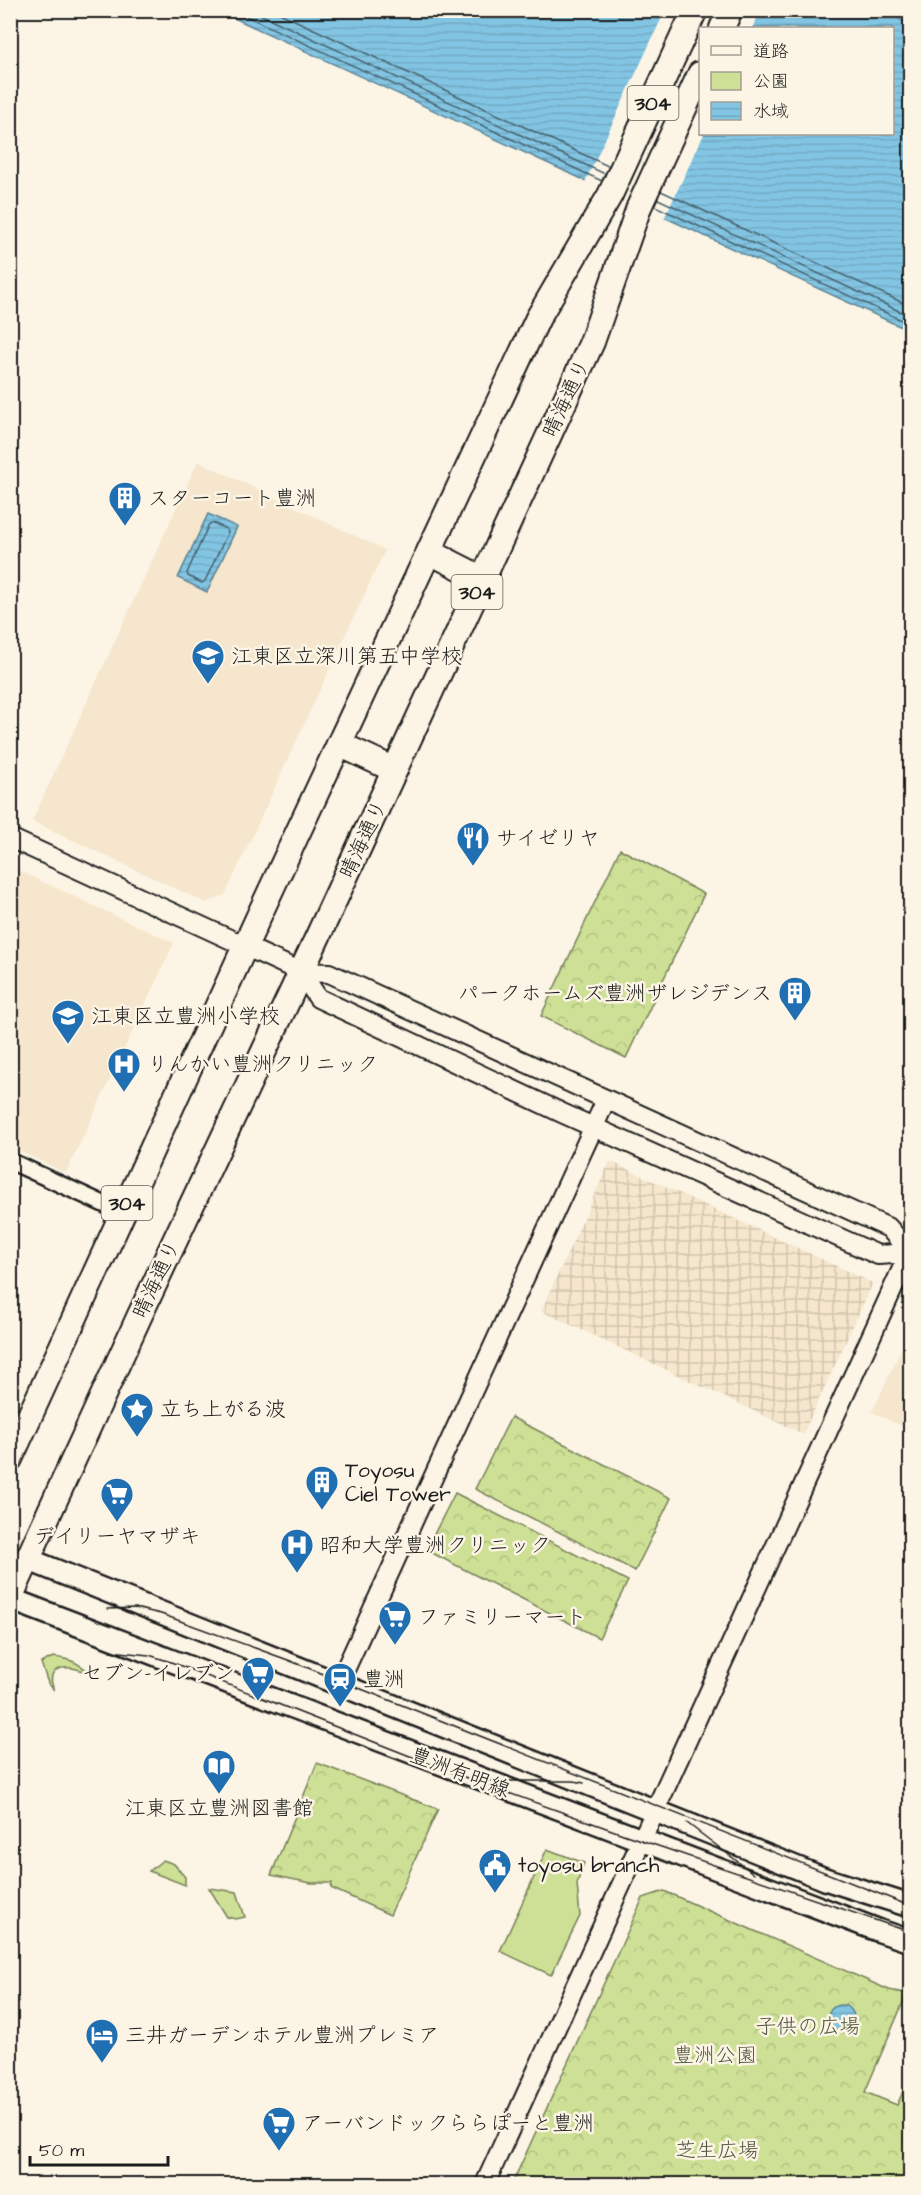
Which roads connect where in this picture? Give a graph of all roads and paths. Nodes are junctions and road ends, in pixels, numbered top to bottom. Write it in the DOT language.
graph roads {
  1 [pos="695,10"];
  2 [pos="730,10"];
  3 [pos="722,27"];
  4 [pos="699,77"];
  5 [pos="430,552"];
  6 [pos="483,579"];
  7 [pos="339,744"];
  8 [pos="395,770"];
  9 [pos="10,838"];
  10 [pos="245,947"];
  11 [pos="301,972"];
  12 [pos="606,1100"];
  13 [pos="594,1128"];
  14 [pos="10,1161"];
  15 [pos="123,1213"];
  16 [pos="910,1252"];
  17 [pos="10,1459"];
  18 [pos="19,1556"];
  19 [pos="10,1599"];
  20 [pos="339,1683"];
  21 [pos="657,1810"];
  22 [pos="642,1842"];
  23 [pos="910,1906"];
  24 [pos="910,1941"];
  25 [pos="485,2184"];
  1 -- 5 [label="main road, 304"];
  2 -- 3 [label="main road"];
  4 -- 6 [label="main road, 晴海通り / 304"];
  5 -- 6 [label="main road"];
  5 -- 7 [label="main road, 304"];
  6 -- 8 [label="main road, 晴海通り / 304"];
  7 -- 8 [label="main road"];
  7 -- 10 [label="main road, 304"];
  8 -- 11 [label="main road, 晴海通り / 304"];
  9 -- 10 [label="street"];
  10 -- 11 [label="street"];
  10 -- 15 [label="main road, 304"];
  11 -- 12 [label="street"];
  11 -- 13 [label="street"];
  11 -- 18 [label="main road, 晴海通り / 304"];
  12 -- 13 [label="street"];
  12 -- 16 [label="street"];
  13 -- 16 [label="street"];
  13 -- 20 [label="street"];
  14 -- 15 [label="street"];
  15 -- 17 [label="main road, 304"];
  16 -- 21 [label="street"];
  18 -- 19 [label="main road, 晴海通り / 304"];
  18 -- 20 [label="main road, 豊洲有明線"];
  19 -- 22 [label="main road, 豊洲有明線"];
  20 -- 21 [label="main road, 豊洲有明線"];
  21 -- 22 [label="street"];
  21 -- 23 [label="main road, 豊洲有明線"];
  22 -- 24 [label="main road, 豊洲有明線"];
  22 -- 25 [label="street"];
}
